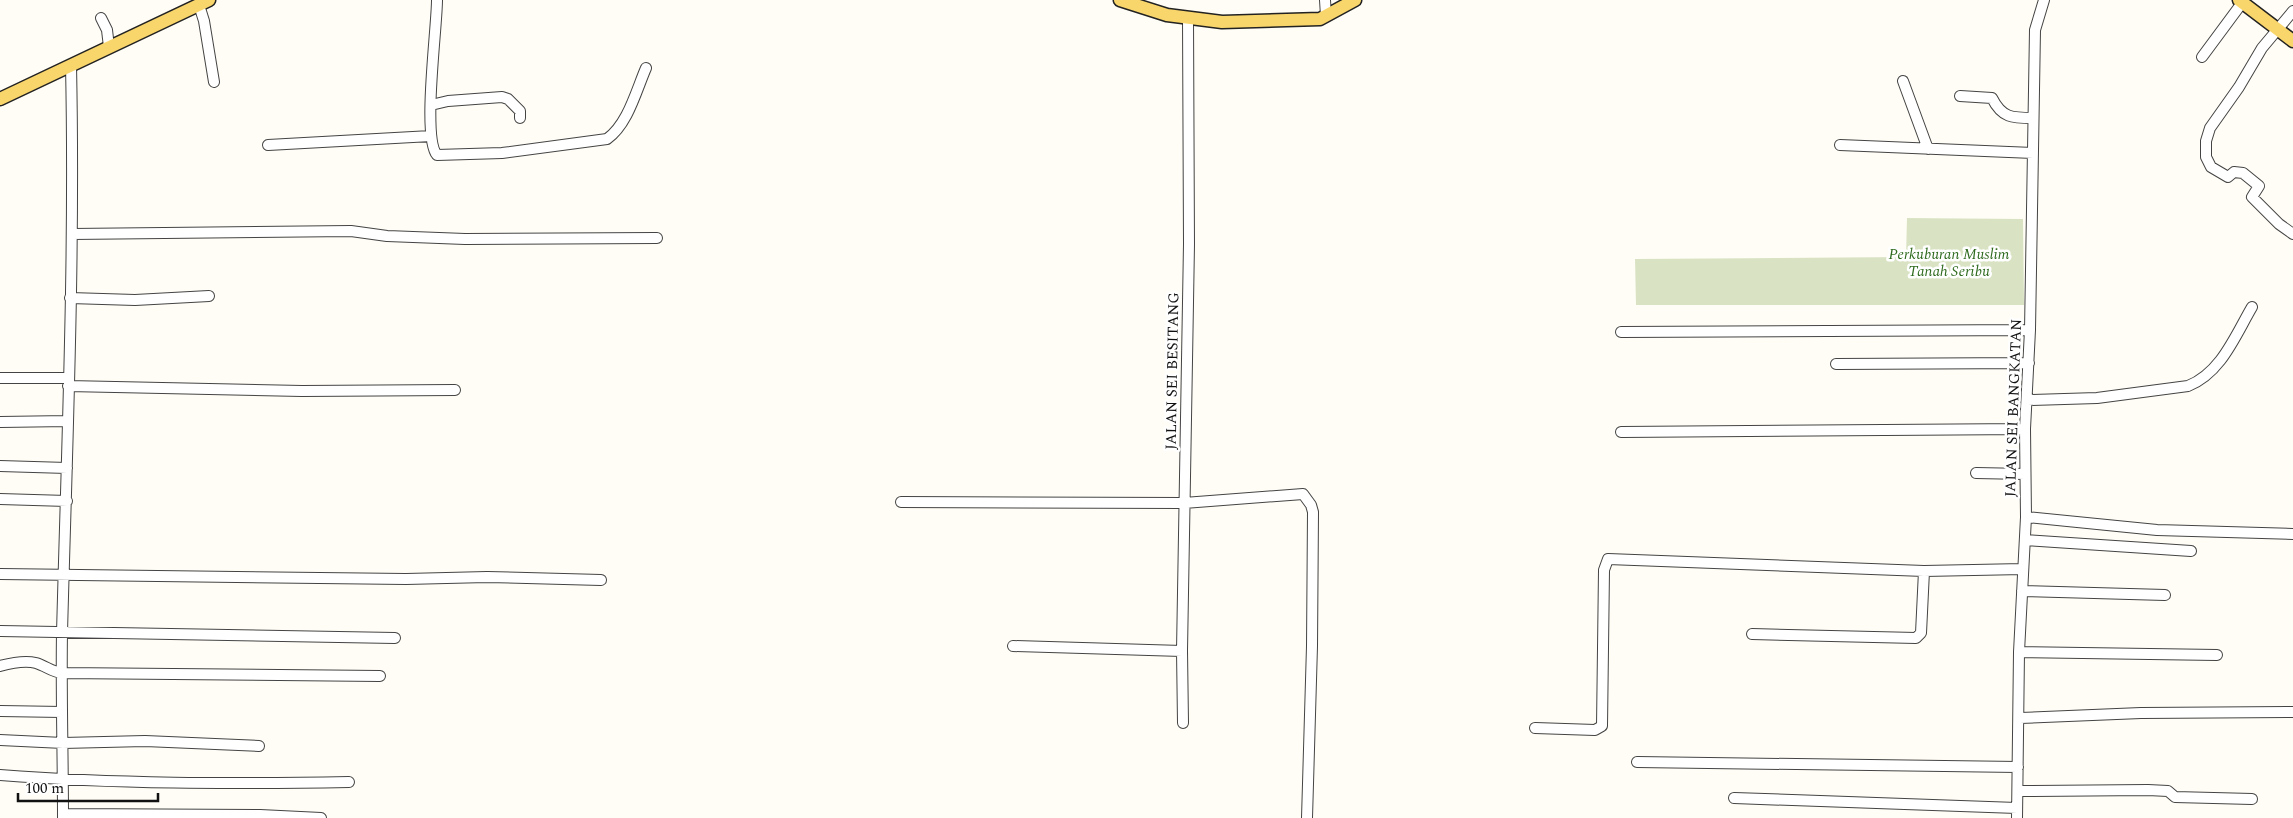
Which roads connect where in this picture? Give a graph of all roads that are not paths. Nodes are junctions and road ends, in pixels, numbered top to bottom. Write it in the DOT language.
graph roads {
  1 [pos="437,0"];
  2 [pos="1120,0"];
  3 [pos="1325,0"];
  4 [pos="1355,0"];
  5 [pos="2044,0"];
  6 [pos="204,2"];
  7 [pos="2240,2"];
  8 [pos="2293,12"];
  9 [pos="1326,16"];
  10 [pos="101,18"];
  11 [pos="1188,19"];
  12 [pos="2278,29"];
  13 [pos="2293,42"];
  14 [pos="110,47"];
  15 [pos="2202,57"];
  16 [pos="71,66"];
  17 [pos="646,68"];
  18 [pos="1903,81"];
  19 [pos="214,82"];
  20 [pos="1960,96"];
  21 [pos="0,99"];
  22 [pos="431,105"];
  23 [pos="520,118"];
  24 [pos="2033,118"];
  25 [pos="431,136"];
  26 [pos="268,145"];
  27 [pos="1840,145"];
  28 [pos="1928,149"];
  29 [pos="2033,153"];
  30 [pos="72,234"];
  31 [pos="2293,234"];
  32 [pos="657,238"];
  33 [pos="209,296"];
  34 [pos="70,298"];
  35 [pos="2252,307"];
  36 [pos="2030,330"];
  37 [pos="1621,332"];
  38 [pos="2029,363"];
  39 [pos="1836,364"];
  40 [pos="0,378"];
  41 [pos="68,382"];
  42 [pos="455,390"];
  43 [pos="2028,400"];
  44 [pos="68,421"];
  45 [pos="0,422"];
  46 [pos="2025,429"];
  47 [pos="1621,432"];
  48 [pos="0,466"];
  49 [pos="67,468"];
  50 [pos="1976,473"];
  51 [pos="2025,474"];
  52 [pos="0,499"];
  53 [pos="68,501"];
  54 [pos="900,502"];
  55 [pos="1184,503"];
  56 [pos="2026,517"];
  57 [pos="2293,534"];
  58 [pos="2024,540"];
  59 [pos="2191,551"];
  60 [pos="2023,570"];
  61 [pos="1924,571"];
  62 [pos="0,574"];
  63 [pos="65,576"];
  64 [pos="601,580"];
  65 [pos="2022,591"];
  66 [pos="2165,595"];
  67 [pos="0,631"];
  68 [pos="62,632"];
  69 [pos="1752,634"];
  70 [pos="395,638"];
  71 [pos="1012,646"];
  72 [pos="1182,651"];
  73 [pos="2019,652"];
  74 [pos="2217,655"];
  75 [pos="0,666"];
  76 [pos="62,673"];
  77 [pos="380,676"];
  78 [pos="0,711"];
  79 [pos="62,712"];
  80 [pos="2293,712"];
  81 [pos="2020,718"];
  82 [pos="1183,723"];
  83 [pos="1535,728"];
  84 [pos="0,740"];
  85 [pos="63,743"];
  86 [pos="259,746"];
  87 [pos="1637,762"];
  88 [pos="2018,767"];
  89 [pos="0,775"];
  90 [pos="61,780"];
  91 [pos="349,782"];
  92 [pos="2018,791"];
  93 [pos="1734,798"];
  94 [pos="2252,799"];
  95 [pos="2017,813"];
  96 [pos="63,816"];
  97 [pos="321,818"];
  98 [pos="1308,818"];
  1 -- 22 [label="street"];
  2 -- 11 [label="main road"];
  3 -- 9 [label="street"];
  4 -- 9 [label="main road"];
  5 -- 24 [label="street, JALAN SEI BANGKATAN"];
  6 -- 14 [label="main road"];
  6 -- 19 [label="street"];
  7 -- 12 [label="main road"];
  7 -- 15 [label="street"];
  8 -- 12 [label="street"];
  9 -- 11 [label="main road"];
  10 -- 14 [label="street"];
  11 -- 55 [label="street, JALAN SEI BESITANG"];
  12 -- 13 [label="main road"];
  12 -- 31 [label="street"];
  14 -- 16 [label="main road"];
  16 -- 21 [label="main road"];
  16 -- 30 [label="street"];
  17 -- 25 [label="street"];
  18 -- 28 [label="street"];
  20 -- 24 [label="street"];
  22 -- 23 [label="street"];
  22 -- 25 [label="street"];
  24 -- 29 [label="street, JALAN SEI BANGKATAN"];
  25 -- 26 [label="street"];
  27 -- 28 [label="street"];
  28 -- 29 [label="street"];
  29 -- 36 [label="street, JALAN SEI BANGKATAN"];
  30 -- 32 [label="street"];
  30 -- 34 [label="street"];
  33 -- 34 [label="street"];
  34 -- 41 [label="street"];
  35 -- 43 [label="street"];
  36 -- 37 [label="street"];
  36 -- 38 [label="street, JALAN SEI BANGKATAN"];
  38 -- 39 [label="street"];
  38 -- 43 [label="street, JALAN SEI BANGKATAN"];
  40 -- 41 [label="street"];
  41 -- 42 [label="street"];
  41 -- 44 [label="street"];
  43 -- 46 [label="street, JALAN SEI BANGKATAN"];
  44 -- 45 [label="street"];
  44 -- 49 [label="street"];
  46 -- 47 [label="street"];
  46 -- 51 [label="street, JALAN SEI BANGKATAN"];
  48 -- 49 [label="street"];
  49 -- 53 [label="street"];
  50 -- 51 [label="street"];
  51 -- 56 [label="street, JALAN SEI BANGKATAN"];
  52 -- 53 [label="street"];
  53 -- 63 [label="street"];
  54 -- 55 [label="street"];
  55 -- 72 [label="street, JALAN SEI BESITANG"];
  55 -- 98 [label="street"];
  56 -- 57 [label="street"];
  56 -- 58 [label="street, JALAN SEI BANGKATAN"];
  58 -- 59 [label="street"];
  58 -- 60 [label="street, JALAN SEI BANGKATAN"];
  60 -- 61 [label="street"];
  60 -- 65 [label="street, JALAN SEI BANGKATAN"];
  61 -- 69 [label="street"];
  61 -- 83 [label="street"];
  62 -- 63 [label="street"];
  63 -- 64 [label="street"];
  63 -- 68 [label="street"];
  65 -- 66 [label="street"];
  65 -- 73 [label="street, JALAN SEI BANGKATAN"];
  67 -- 68 [label="street"];
  68 -- 70 [label="street"];
  68 -- 76 [label="street"];
  71 -- 72 [label="street"];
  72 -- 82 [label="street, JALAN SEI BESITANG"];
  73 -- 74 [label="street"];
  73 -- 81 [label="street, JALAN SEI BANGKATAN"];
  75 -- 76 [label="street"];
  76 -- 77 [label="street"];
  76 -- 79 [label="street"];
  78 -- 79 [label="street"];
  79 -- 85 [label="street"];
  80 -- 81 [label="street"];
  81 -- 88 [label="street, JALAN SEI BANGKATAN"];
  84 -- 85 [label="street"];
  85 -- 86 [label="street"];
  85 -- 90 [label="street"];
  87 -- 88 [label="street"];
  88 -- 92 [label="street, JALAN SEI BANGKATAN"];
  89 -- 90 [label="street"];
  90 -- 91 [label="street"];
  90 -- 96 [label="street"];
  92 -- 94 [label="street"];
  92 -- 95 [label="street, JALAN SEI BANGKATAN"];
  93 -- 95 [label="street"];
  96 -- 97 [label="street"];
}
